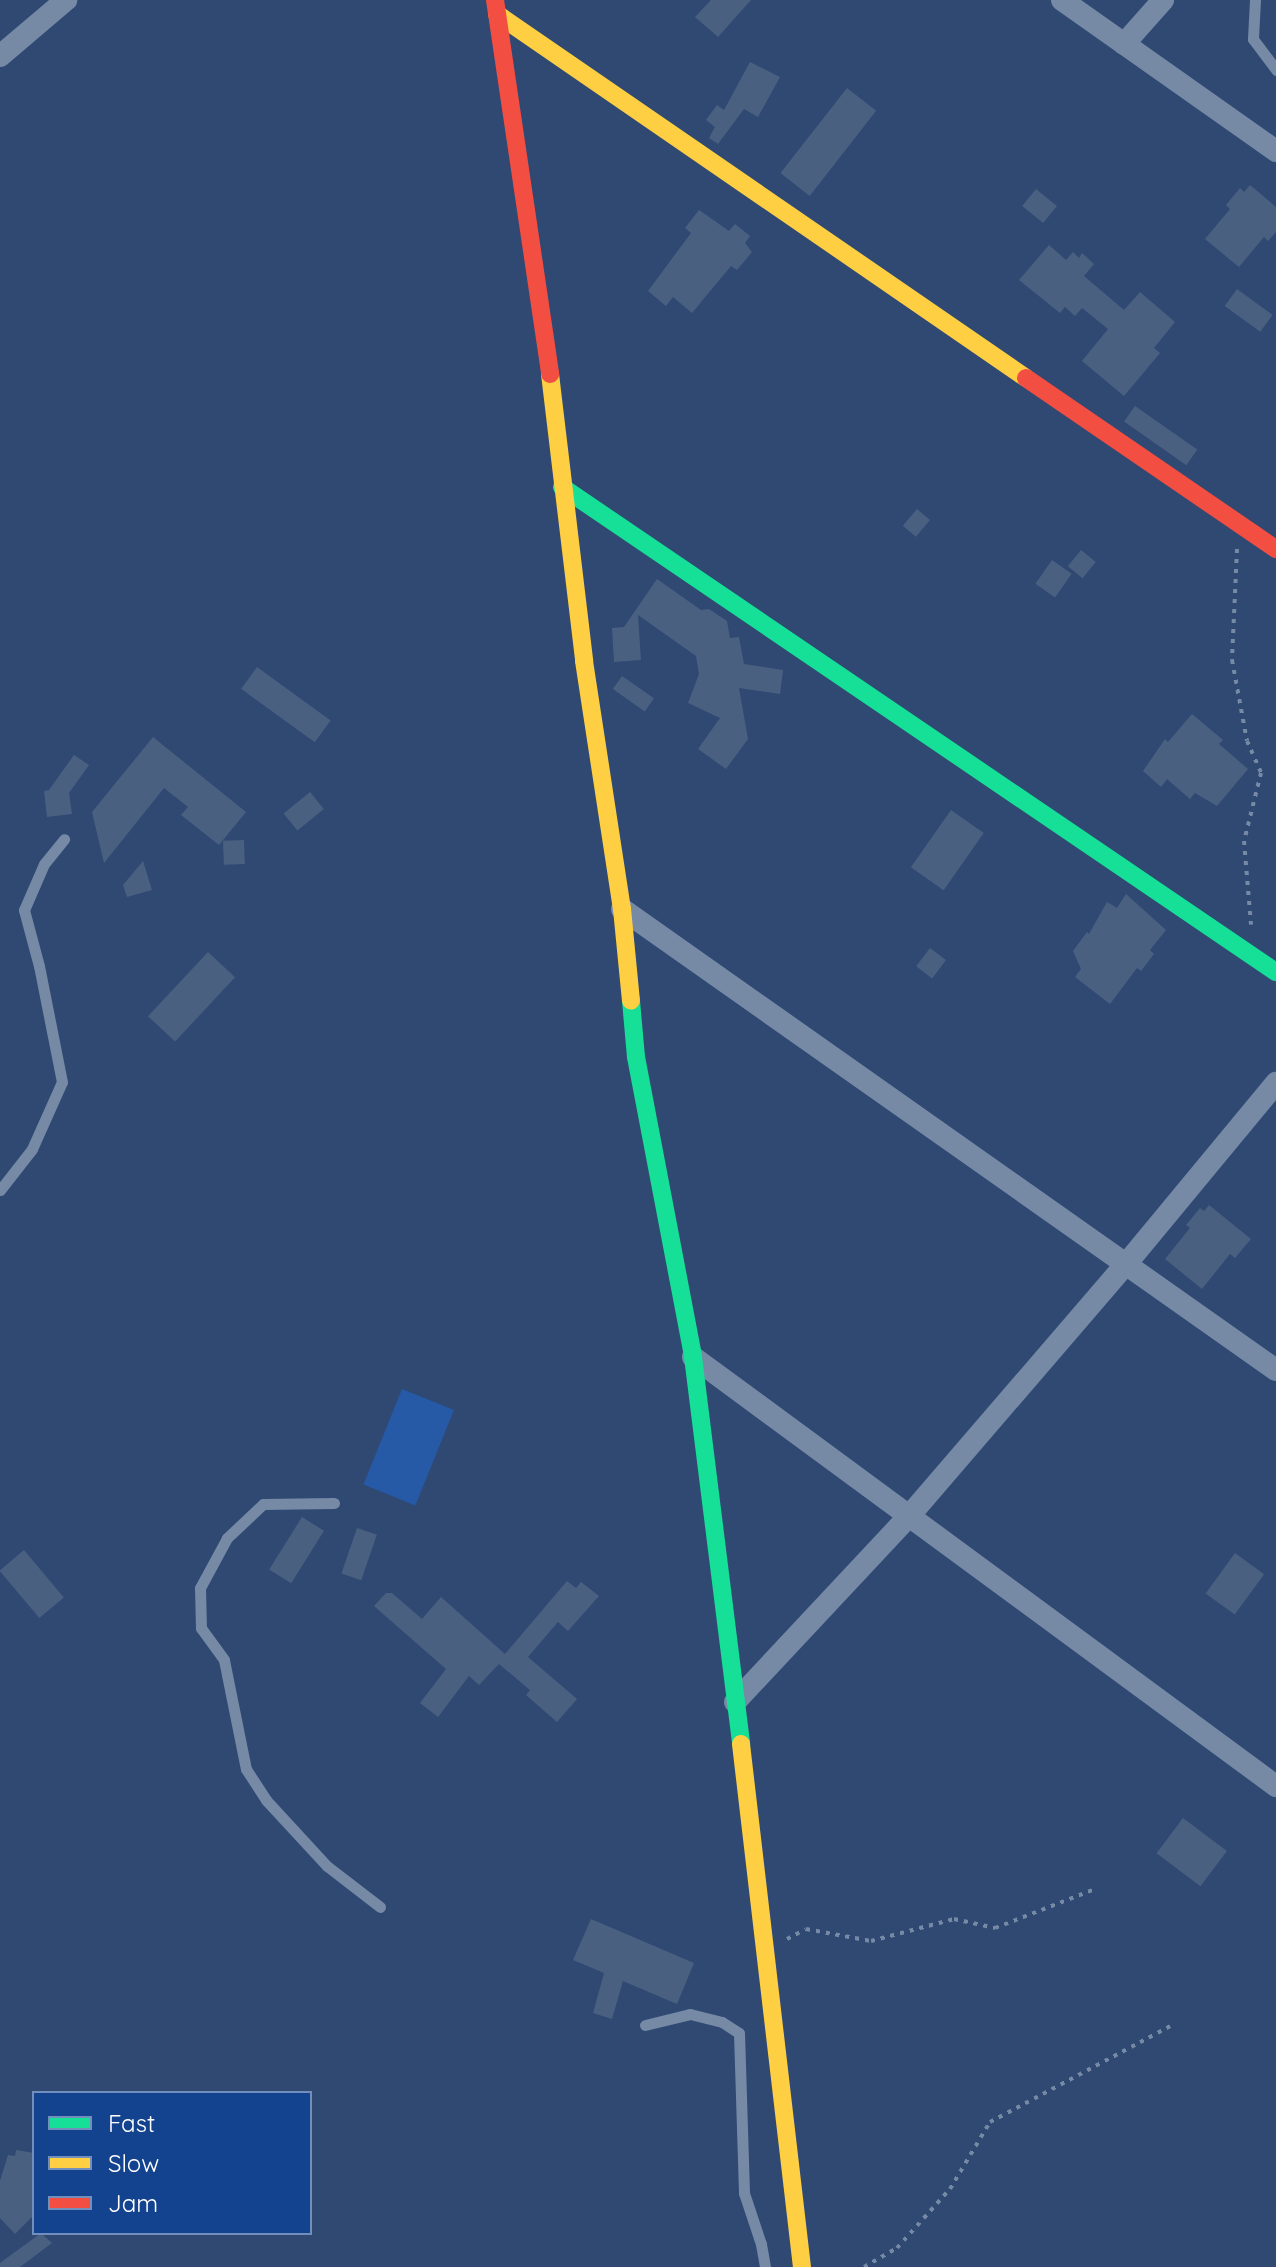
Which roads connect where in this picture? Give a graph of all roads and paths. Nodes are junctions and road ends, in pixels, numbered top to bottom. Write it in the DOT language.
graph roads {
  1 [pos="66,0"];
  2 [pos="1062,0"];
  3 [pos="1163,0"];
  4 [pos="1255,0"];
  5 [pos="496,7"];
  6 [pos="1124,44"];
  7 [pos="0,56"];
  8 [pos="1276,70"];
  9 [pos="1276,151"];
  10 [pos="562,487"];
  11 [pos="1238,523"];
  12 [pos="1276,549"];
  13 [pos="64,839"];
  14 [pos="622,909"];
  15 [pos="1251,956"];
  16 [pos="1276,972"];
  17 [pos="1276,1083"];
  18 [pos="0,1190"];
  19 [pos="1127,1263"];
  20 [pos="693,1357"];
  21 [pos="1276,1370"];
  22 [pos="334,1503"];
  23 [pos="910,1515"];
  24 [pos="735,1702"];
  25 [pos="1276,1786"];
  26 [pos="1095,1889"];
  27 [pos="380,1907"];
  28 [pos="767,1950"];
  29 [pos="1174,2024"];
  30 [pos="645,2025"];
  31 [pos="765,2267"];
  32 [pos="802,2267"];
  33 [pos="864,2267"];
  1 -- 7 [label="street"];
  2 -- 6 [label="street"];
  3 -- 6 [label="street"];
  4 -- 8 [label="lane"];
  5 -- 10 [label="street"];
  5 -- 11 [label="street"];
  6 -- 9 [label="street"];
  10 -- 14 [label="street"];
  10 -- 15 [label="street"];
  11 -- 12 [label="street"];
  11 -- 15 [label="path"];
  13 -- 18 [label="lane"];
  14 -- 19 [label="street"];
  14 -- 20 [label="street"];
  15 -- 16 [label="street"];
  17 -- 19 [label="street"];
  19 -- 21 [label="street"];
  19 -- 23 [label="street"];
  20 -- 23 [label="street"];
  20 -- 24 [label="street"];
  22 -- 27 [label="lane"];
  23 -- 24 [label="street"];
  23 -- 25 [label="street"];
  24 -- 28 [label="street"];
  26 -- 28 [label="path"];
  28 -- 32 [label="street"];
  29 -- 33 [label="path"];
  30 -- 31 [label="lane"];
}
